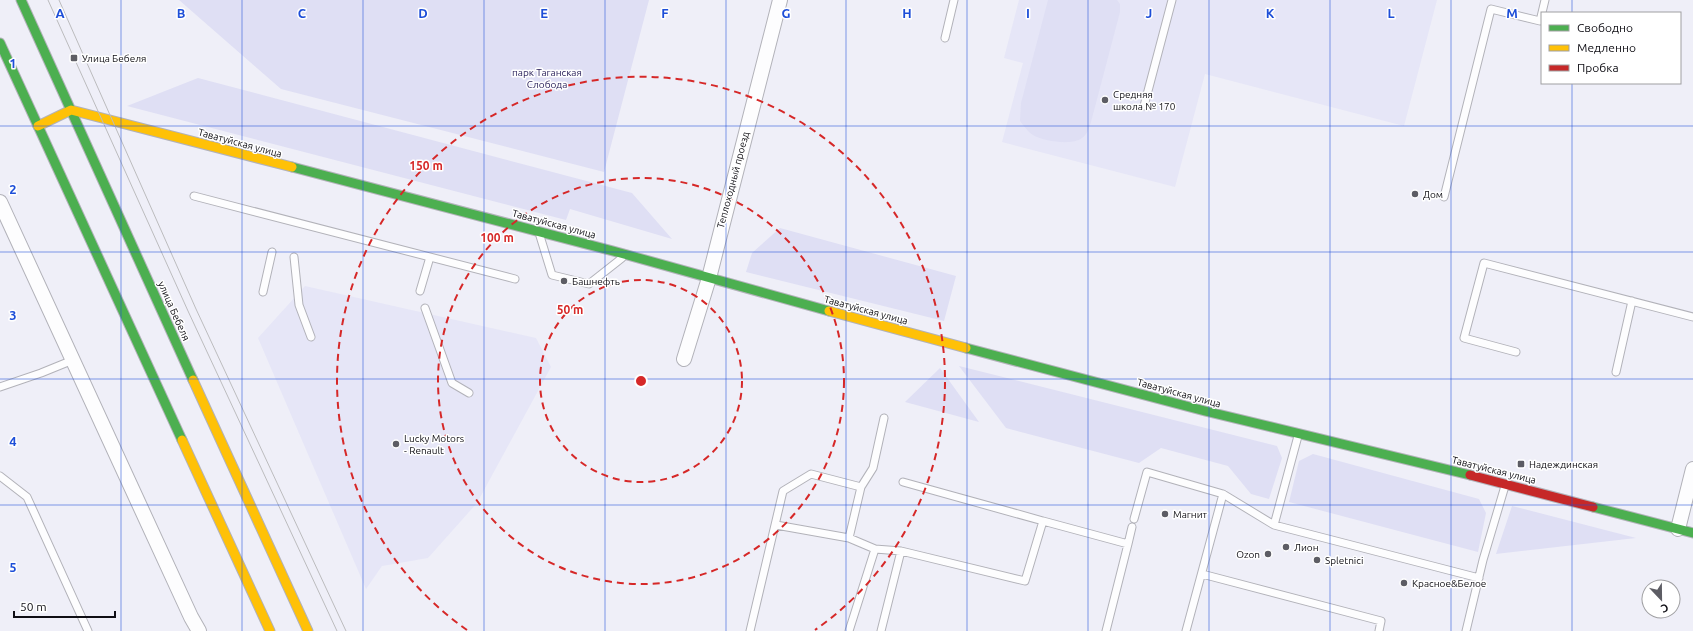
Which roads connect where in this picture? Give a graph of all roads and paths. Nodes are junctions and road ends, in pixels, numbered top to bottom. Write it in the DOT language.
graph roads {
  1 [pos="21,0"];
  2 [pos="780,0"];
  3 [pos="954,0"];
  4 [pos="1172,0"];
  5 [pos="1545,0"];
  6 [pos="1542,12"];
  7 [pos="1541,17"];
  8 [pos="945,38"];
  9 [pos="0,43"];
  10 [pos="1144,106"];
  11 [pos="71,110"];
  12 [pos="38,126"];
  13 [pos="194,196"];
  14 [pos="1444,196"];
  15 [pos="0,202"];
  16 [pos="539,232"];
  17 [pos="272,252"];
  18 [pos="627,255"];
  19 [pos="294,257"];
  20 [pos="430,257"];
  21 [pos="709,278"];
  22 [pos="515,279"];
  23 [pos="420,291"];
  24 [pos="263,292"];
  25 [pos="1632,301"];
  26 [pos="425,308"];
  27 [pos="1693,317"];
  28 [pos="311,337"];
  29 [pos="1516,352"];
  30 [pos="73,360"];
  31 [pos="684,360"];
  32 [pos="1616,372"];
  33 [pos="0,388"];
  34 [pos="469,393"];
  35 [pos="884,418"];
  36 [pos="1298,434"];
  37 [pos="1693,469"];
  38 [pos="0,476"];
  39 [pos="903,482"];
  40 [pos="1506,484"];
  41 [pos="861,487"];
  42 [pos="1223,494"];
  43 [pos="1043,521"];
  44 [pos="776,525"];
  45 [pos="1274,525"];
  46 [pos="1678,529"];
  47 [pos="1693,533"];
  48 [pos="849,538"];
  49 [pos="1128,544"];
  50 [pos="875,550"];
  51 [pos="901,551"];
  52 [pos="1202,574"];
  53 [pos="1479,578"];
  54 [pos="88,631"];
  55 [pos="199,631"];
  56 [pos="270,631"];
  57 [pos="308,631"];
  58 [pos="750,631"];
  59 [pos="849,631"];
  60 [pos="881,631"];
  61 [pos="1106,631"];
  62 [pos="1186,631"];
  63 [pos="1378,631"];
  64 [pos="1466,631"];
  1 -- 11 [label="main road, улица Бебеля"];
  2 -- 21 [label="street, Теплоходный проезд"];
  3 -- 8 [label="lane"];
  4 -- 10 [label="lane"];
  5 -- 6 [label="lane"];
  7 -- 14 [label="lane"];
  9 -- 12 [label="main road"];
  11 -- 12 [label="main road"];
  11 -- 16 [label="main road, Таватуйская улица"];
  11 -- 57 [label="main road, улица Бебеля"];
  12 -- 56 [label="main road"];
  13 -- 20 [label="lane"];
  15 -- 30 [label="street"];
  16 -- 18 [label="main road, Таватуйская улица"];
  16 -- 18 [label="lane"];
  17 -- 24 [label="lane"];
  18 -- 21 [label="main road, Таватуйская улица"];
  19 -- 28 [label="lane"];
  20 -- 22 [label="lane"];
  20 -- 23 [label="lane"];
  21 -- 31 [label="street, Теплоходный проезд"];
  21 -- 36 [label="main road, Таватуйская улица"];
  25 -- 27 [label="lane"];
  25 -- 29 [label="lane"];
  25 -- 32 [label="lane"];
  26 -- 34 [label="lane"];
  30 -- 33 [label="lane"];
  30 -- 55 [label="street"];
  35 -- 41 [label="lane"];
  36 -- 40 [label="main road, Таватуйская улица"];
  36 -- 45 [label="lane"];
  37 -- 46 [label="street"];
  38 -- 54 [label="lane"];
  39 -- 43 [label="lane"];
  40 -- 46 [label="main road, Таватуйская улица"];
  40 -- 53 [label="lane"];
  41 -- 44 [label="lane"];
  41 -- 48 [label="lane"];
  42 -- 45 [label="lane"];
  42 -- 49 [label="lane"];
  42 -- 52 [label="lane"];
  43 -- 49 [label="lane"];
  43 -- 51 [label="lane"];
  44 -- 48 [label="lane"];
  44 -- 58 [label="lane"];
  45 -- 53 [label="lane"];
  46 -- 47 [label="main road, Таватуйская улица"];
  48 -- 50 [label="lane"];
  49 -- 61 [label="lane"];
  50 -- 51 [label="lane"];
  50 -- 59 [label="lane"];
  51 -- 60 [label="lane"];
  52 -- 62 [label="lane"];
  52 -- 63 [label="lane"];
  53 -- 64 [label="lane"];
}
